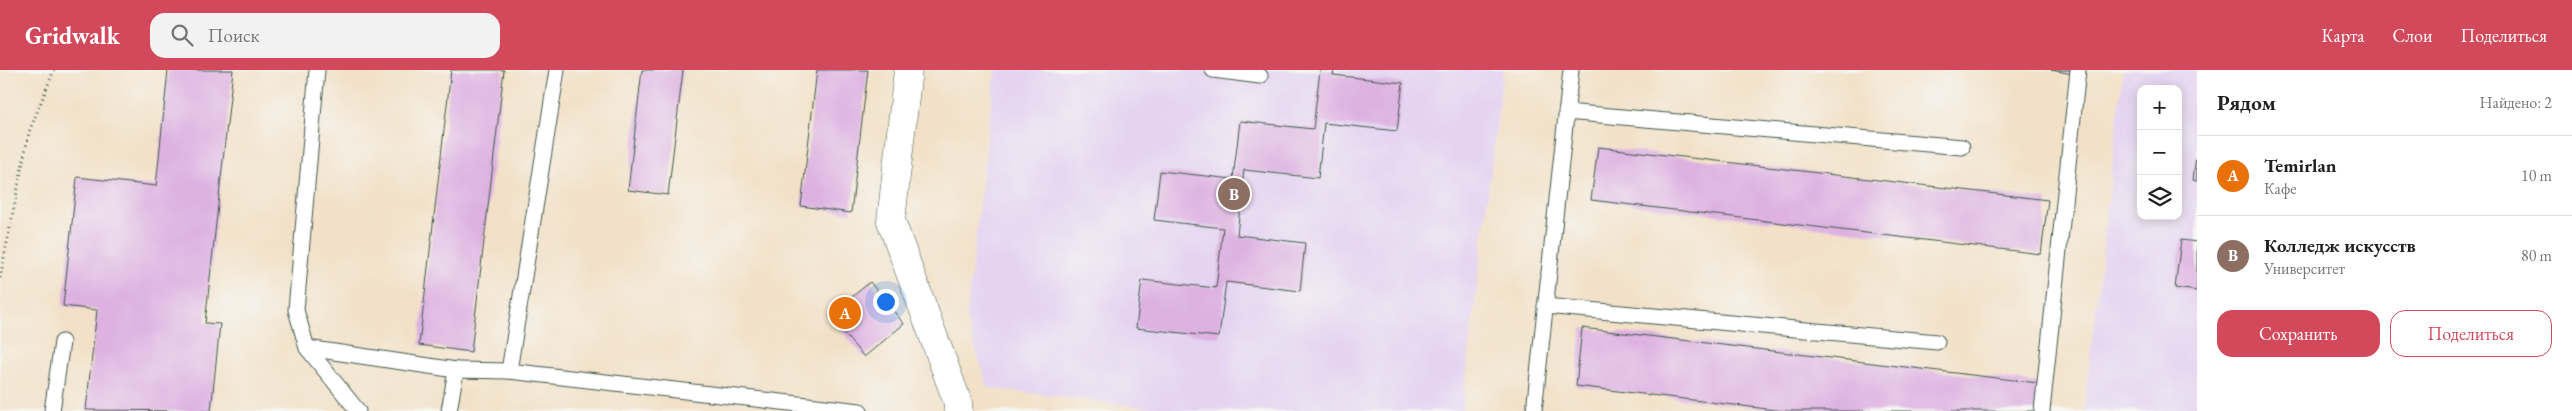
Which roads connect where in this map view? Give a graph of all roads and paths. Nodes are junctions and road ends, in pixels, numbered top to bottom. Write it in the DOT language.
graph roads {
  1 [pos="54,70"];
  2 [pos="317,70"];
  3 [pos="556,70"];
  4 [pos="908,70"];
  5 [pos="1213,70"];
  6 [pos="1571,70"];
  7 [pos="2078,70"];
  8 [pos="1260,76"];
  9 [pos="1566,112"];
  10 [pos="1962,147"];
  11 [pos="0,278"];
  12 [pos="1545,306"];
  13 [pos="62,342"];
  14 [pos="1937,342"];
  15 [pos="307,348"];
  16 [pos="456,370"];
  17 [pos="509,371"];
  18 [pos="52,411"];
  19 [pos="358,411"];
  20 [pos="449,411"];
  21 [pos="860,411"];
  22 [pos="958,411"];
  23 [pos="1534,411"];
  24 [pos="2042,411"];
  1 -- 11 [label="path"];
  2 -- 15 [label="lane"];
  3 -- 17 [label="lane"];
  4 -- 22 [label="street"];
  5 -- 8 [label="lane"];
  6 -- 9 [label="lane"];
  7 -- 24 [label="lane"];
  9 -- 10 [label="lane"];
  9 -- 12 [label="lane"];
  12 -- 14 [label="lane"];
  12 -- 23 [label="lane"];
  13 -- 18 [label="lane"];
  15 -- 16 [label="lane"];
  15 -- 19 [label="lane"];
  16 -- 17 [label="lane"];
  16 -- 20 [label="lane"];
  17 -- 21 [label="lane"];
}
